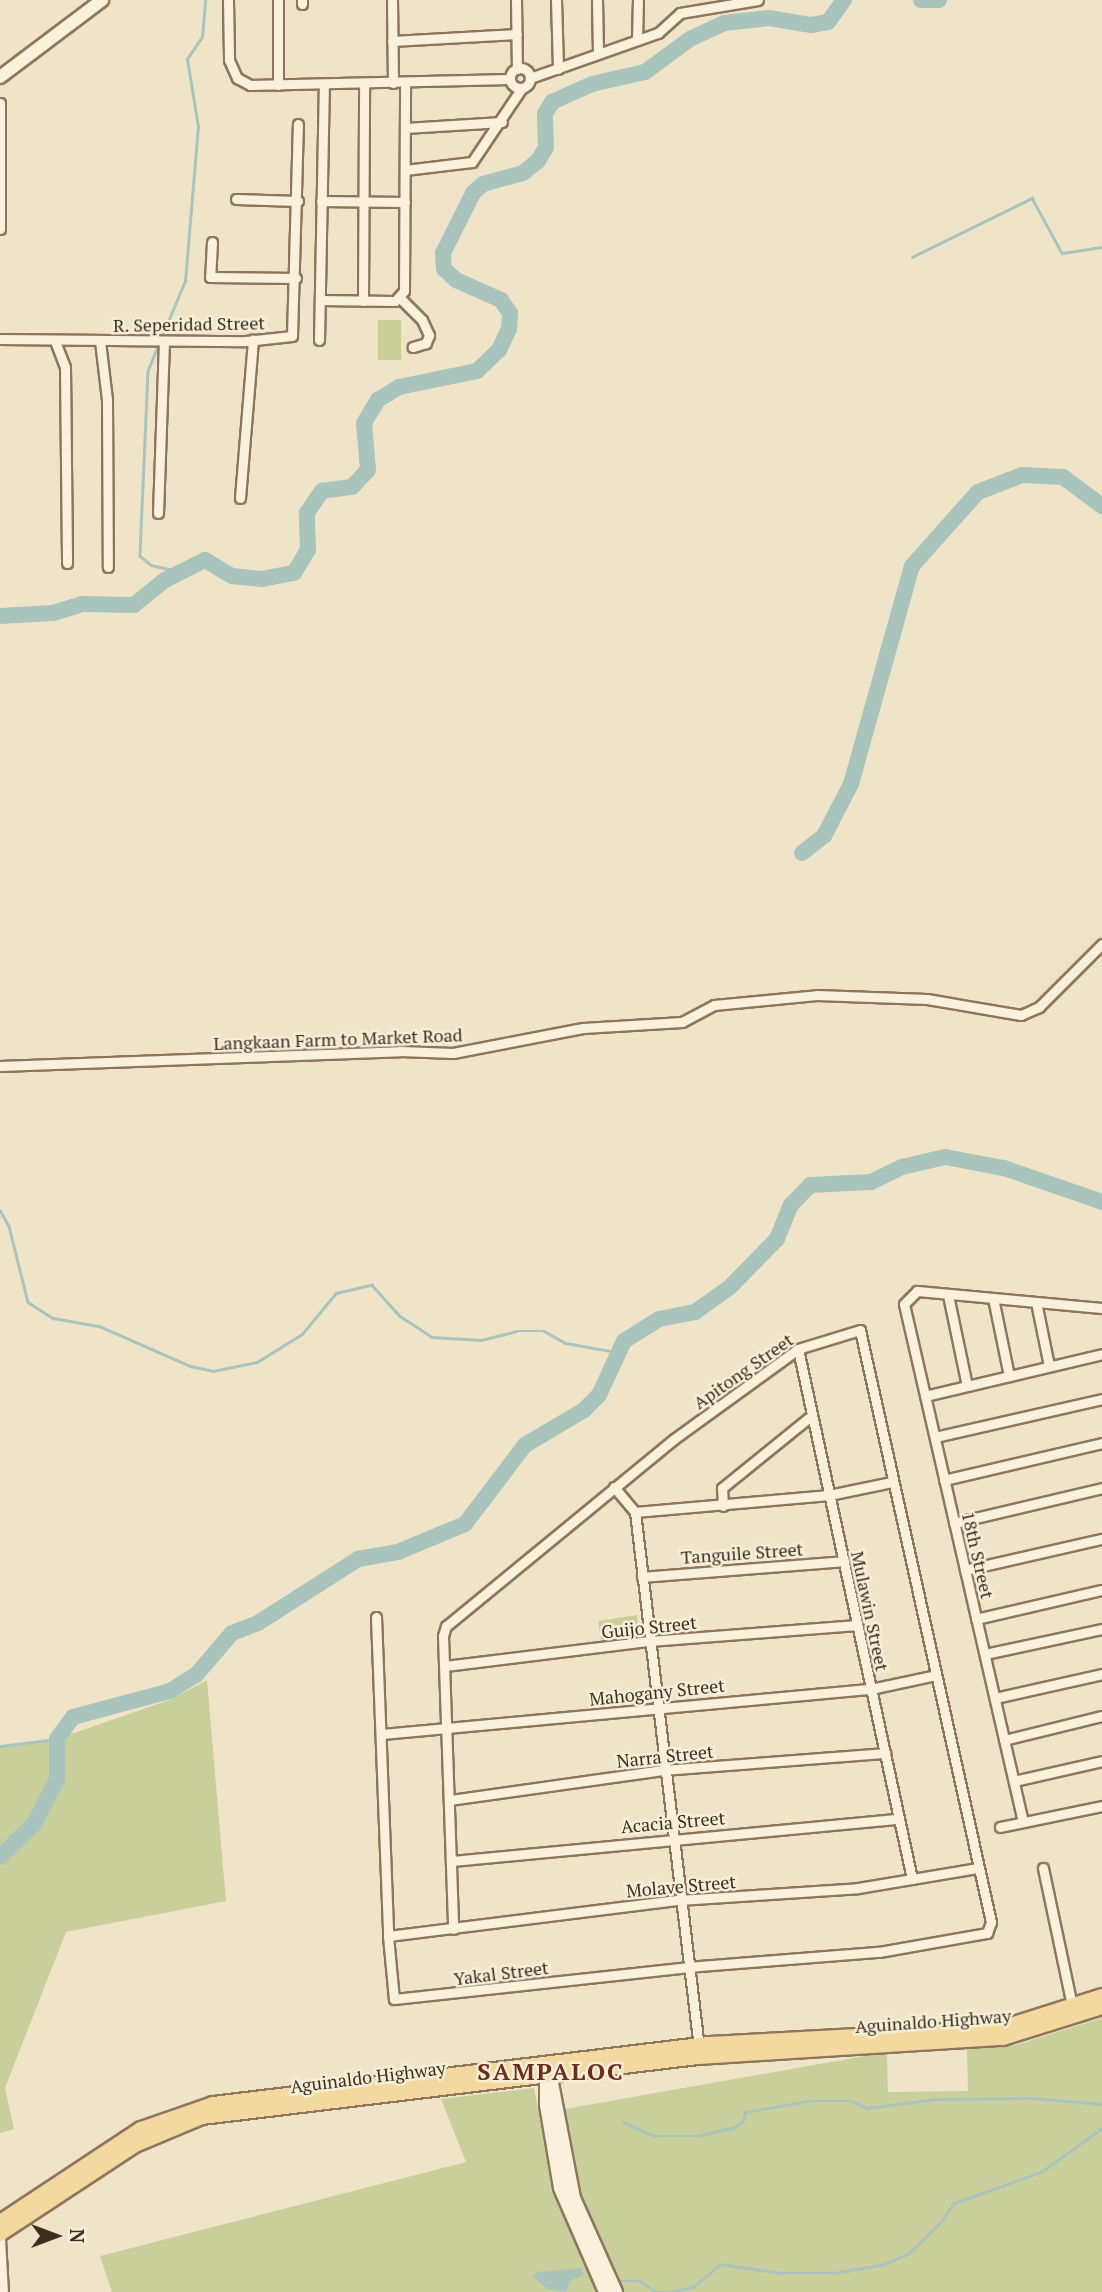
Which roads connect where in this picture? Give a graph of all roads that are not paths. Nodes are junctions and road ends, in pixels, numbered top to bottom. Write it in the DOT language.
graph roads {
  1 [pos="102,0"];
  2 [pos="228,0"];
  3 [pos="278,0"];
  4 [pos="392,0"];
  5 [pos="398,0"];
  6 [pos="516,0"];
  7 [pos="556,0"];
  8 [pos="597,0"];
  9 [pos="638,0"];
  10 [pos="680,0"];
  11 [pos="758,0"];
  12 [pos="720,2"];
  13 [pos="680,13"];
  14 [pos="517,34"];
  15 [pos="637,40"];
  16 [pos="393,41"];
  17 [pos="598,54"];
  18 [pos="517,69"];
  19 [pos="558,69"];
  20 [pos="0,77"];
  21 [pos="530,78"];
  22 [pos="510,79"];
  23 [pos="405,82"];
  24 [pos="393,83"];
  25 [pos="364,84"];
  26 [pos="278,85"];
  27 [pos="324,87"];
  28 [pos="521,89"];
  29 [pos="0,103"];
  30 [pos="502,122"];
  31 [pos="298,124"];
  32 [pos="405,128"];
  33 [pos="405,170"];
  34 [pos="236,200"];
  35 [pos="298,201"];
  36 [pos="321,201"];
  37 [pos="364,202"];
  38 [pos="405,202"];
  39 [pos="0,229"];
  40 [pos="212,242"];
  41 [pos="296,278"];
  42 [pos="400,298"];
  43 [pos="320,300"];
  44 [pos="363,301"];
  45 [pos="0,339"];
  46 [pos="253,340"];
  47 [pos="319,340"];
  48 [pos="55,341"];
  49 [pos="100,341"];
  50 [pos="164,342"];
  51 [pos="413,347"];
  52 [pos="240,498"];
  53 [pos="158,513"];
  54 [pos="67,563"];
  55 [pos="108,567"];
  56 [pos="1102,944"];
  57 [pos="0,1066"];
  58 [pos="948,1295"];
  59 [pos="993,1298"];
  60 [pos="1036,1302"];
  61 [pos="1102,1308"];
  62 [pos="798,1349"];
  63 [pos="1102,1354"];
  64 [pos="1049,1366"];
  65 [pos="1009,1376"];
  66 [pos="967,1386"];
  67 [pos="925,1396"];
  68 [pos="1102,1399"];
  69 [pos="812,1415"];
  70 [pos="935,1437"];
  71 [pos="1102,1443"];
  72 [pos="944,1480"];
  73 [pos="892,1482"];
  74 [pos="614,1487"];
  75 [pos="1102,1488"];
  76 [pos="829,1495"];
  77 [pos="723,1506"];
  78 [pos="635,1512"];
  79 [pos="954,1523"];
  80 [pos="1102,1539"];
  81 [pos="844,1561"];
  82 [pos="965,1570"];
  83 [pos="642,1577"];
  84 [pos="1102,1590"];
  85 [pos="376,1617"];
  86 [pos="976,1619"];
  87 [pos="857,1625"];
  88 [pos="1102,1629"];
  89 [pos="649,1641"];
  90 [pos="985,1654"];
  91 [pos="445,1666"];
  92 [pos="1102,1674"];
  93 [pos="936,1675"];
  94 [pos="871,1689"];
  95 [pos="995,1698"];
  96 [pos="657,1706"];
  97 [pos="1102,1716"];
  98 [pos="447,1731"];
  99 [pos="382,1734"];
  100 [pos="1004,1740"];
  101 [pos="885,1753"];
  102 [pos="1102,1761"];
  103 [pos="664,1770"];
  104 [pos="1014,1781"];
  105 [pos="450,1800"];
  106 [pos="1102,1806"];
  107 [pos="899,1819"];
  108 [pos="1023,1822"];
  109 [pos="1000,1827"];
  110 [pos="671,1837"];
  111 [pos="451,1861"];
  112 [pos="978,1868"];
  113 [pos="1043,1868"];
  114 [pos="912,1879"];
  115 [pos="679,1900"];
  116 [pos="453,1929"];
  117 [pos="991,1929"];
  118 [pos="388,1936"];
  119 [pos="687,1967"];
  120 [pos="1102,1996"];
  121 [pos="1102,2007"];
  122 [pos="1073,2012"];
  123 [pos="697,2049"];
  124 [pos="548,2071"];
  125 [pos="0,2222"];
  126 [pos="0,2234"];
  127 [pos="0,2239"];
  128 [pos="3,2292"];
  129 [pos="605,2292"];
  130 [pos="615,2292"];
  1 -- 20 [label="main road"];
  2 -- 26 [label="street"];
  3 -- 26 [label="street"];
  4 -- 5 [label="street"];
  4 -- 16 [label="street"];
  6 -- 14 [label="street"];
  7 -- 19 [label="street"];
  8 -- 17 [label="street"];
  9 -- 15 [label="street"];
  10 -- 13 [label="street"];
  11 -- 12 [label="street"];
  12 -- 13 [label="street"];
  13 -- 15 [label="street"];
  14 -- 16 [label="street"];
  14 -- 18 [label="street"];
  15 -- 17 [label="street"];
  16 -- 24 [label="street"];
  17 -- 19 [label="street"];
  18 -- 21 [label="street"];
  18 -- 22 [label="street"];
  19 -- 21 [label="street"];
  21 -- 28 [label="street"];
  22 -- 23 [label="street"];
  22 -- 28 [label="street"];
  23 -- 24 [label="street"];
  23 -- 32 [label="street"];
  24 -- 25 [label="street"];
  25 -- 27 [label="street"];
  25 -- 37 [label="street"];
  26 -- 27 [label="street"];
  27 -- 36 [label="street"];
  28 -- 30 [label="street"];
  29 -- 39 [label="street"];
  30 -- 32 [label="street"];
  30 -- 33 [label="street"];
  31 -- 35 [label="street, R. Seperidad Street"];
  32 -- 33 [label="street"];
  33 -- 38 [label="street"];
  34 -- 35 [label="street"];
  35 -- 41 [label="street, R. Seperidad Street"];
  36 -- 37 [label="street"];
  36 -- 43 [label="street"];
  37 -- 38 [label="street"];
  37 -- 44 [label="street"];
  38 -- 42 [label="street"];
  40 -- 41 [label="street"];
  41 -- 46 [label="street, R. Seperidad Street"];
  42 -- 44 [label="street"];
  42 -- 51 [label="street"];
  43 -- 44 [label="street"];
  43 -- 47 [label="street"];
  45 -- 48 [label="street, R. Seperidad Street"];
  46 -- 50 [label="street, R. Seperidad Street"];
  46 -- 52 [label="street"];
  48 -- 49 [label="street, R. Seperidad Street"];
  48 -- 54 [label="street"];
  49 -- 50 [label="street, R. Seperidad Street"];
  49 -- 55 [label="street"];
  50 -- 53 [label="street"];
  56 -- 57 [label="street, Langkaan Farm to Market Road"];
  58 -- 59 [label="street"];
  58 -- 66 [label="street"];
  58 -- 67 [label="street, 18th Street"];
  59 -- 60 [label="street"];
  59 -- 65 [label="street"];
  60 -- 61 [label="street"];
  60 -- 64 [label="street"];
  62 -- 69 [label="street, Mulawin Street"];
  62 -- 73 [label="street, Apitong Street"];
  62 -- 74 [label="street, Apitong Street"];
  63 -- 64 [label="street"];
  64 -- 65 [label="street"];
  65 -- 66 [label="street"];
  66 -- 67 [label="street"];
  67 -- 70 [label="street, 18th Street"];
  68 -- 70 [label="street"];
  69 -- 76 [label="street, Mulawin Street"];
  69 -- 77 [label="street"];
  70 -- 72 [label="street, 18th Street"];
  71 -- 72 [label="street"];
  72 -- 79 [label="street, 18th Street"];
  73 -- 76 [label="street"];
  73 -- 93 [label="street, Apitong Street"];
  74 -- 78 [label="street"];
  74 -- 91 [label="street, Apitong Street"];
  75 -- 79 [label="street"];
  76 -- 77 [label="street"];
  76 -- 81 [label="street, Mulawin Street"];
  77 -- 78 [label="street"];
  78 -- 83 [label="street"];
  79 -- 82 [label="street, 18th Street"];
  80 -- 82 [label="street"];
  81 -- 83 [label="street, Tanguile Street"];
  81 -- 87 [label="street, Mulawin Street"];
  82 -- 86 [label="street, 18th Street"];
  83 -- 89 [label="street"];
  84 -- 86 [label="street"];
  85 -- 99 [label="street, Yakal Street"];
  86 -- 90 [label="street, 18th Street"];
  87 -- 89 [label="street, Guijo Street"];
  87 -- 94 [label="street, Mulawin Street"];
  88 -- 90 [label="street"];
  89 -- 91 [label="street, Guijo Street"];
  89 -- 96 [label="street"];
  90 -- 95 [label="street, 18th Street"];
  91 -- 98 [label="street, Apitong Street"];
  92 -- 95 [label="street"];
  93 -- 94 [label="street, Mahogany Street"];
  93 -- 112 [label="street, Apitong Street"];
  94 -- 96 [label="street, Mahogany Street"];
  94 -- 101 [label="street, Mulawin Street"];
  95 -- 100 [label="street, 18th Street"];
  96 -- 98 [label="street, Mahogany Street"];
  96 -- 103 [label="street"];
  97 -- 100 [label="street"];
  98 -- 99 [label="street, Mahogany Street"];
  98 -- 105 [label="street, Apitong Street"];
  99 -- 118 [label="street, Yakal Street"];
  100 -- 104 [label="street, 18th Street"];
  101 -- 103 [label="street, Narra Street"];
  101 -- 107 [label="street, Mulawin Street"];
  102 -- 104 [label="street"];
  103 -- 105 [label="street, Narra Street"];
  103 -- 110 [label="street"];
  104 -- 108 [label="street, 18th Street"];
  105 -- 111 [label="street, Apitong Street"];
  106 -- 108 [label="street"];
  107 -- 110 [label="street, Acacia Street"];
  107 -- 114 [label="street, Mulawin Street"];
  108 -- 109 [label="street"];
  110 -- 111 [label="street, Acacia Street"];
  110 -- 115 [label="street"];
  111 -- 116 [label="street, Apitong Street"];
  112 -- 114 [label="street, Molave Street"];
  112 -- 117 [label="street, Apitong Street"];
  113 -- 122 [label="street"];
  114 -- 115 [label="street, Molave Street"];
  115 -- 116 [label="street, Molave Street"];
  115 -- 119 [label="street"];
  116 -- 118 [label="street, Molave Street"];
  117 -- 119 [label="street, Yakal Street"];
  118 -- 119 [label="street, Yakal Street"];
  119 -- 123 [label="street"];
  120 -- 122 [label="main road, Aguinaldo Highway"];
  121 -- 122 [label="main road, Aguinaldo Highway"];
  122 -- 123 [label="main road, Aguinaldo Highway"];
  123 -- 124 [label="main road, Aguinaldo Highway"];
  124 -- 125 [label="main road, Aguinaldo Highway"];
  124 -- 126 [label="main road, Aguinaldo Highway"];
  124 -- 129 [label="main road"];
  124 -- 130 [label="main road"];
  127 -- 128 [label="street"];
}
